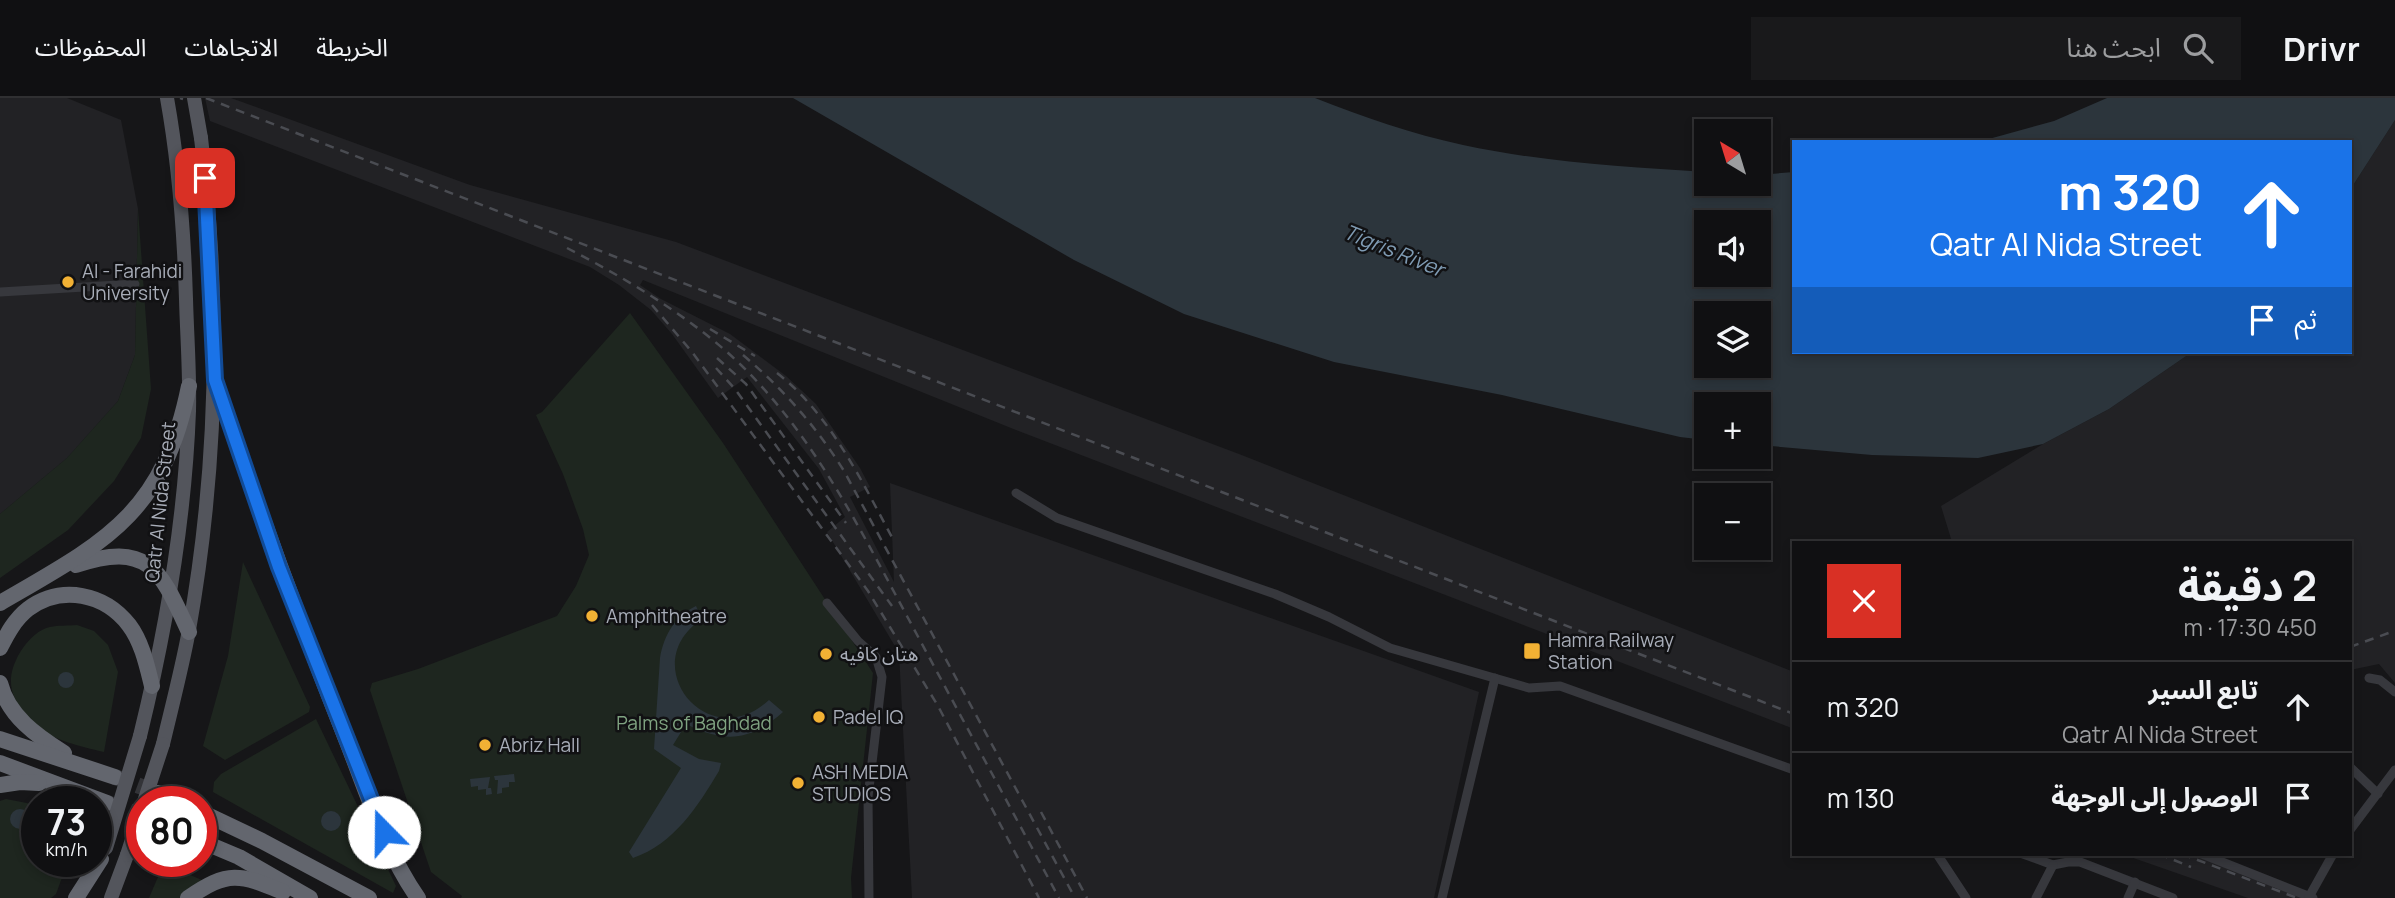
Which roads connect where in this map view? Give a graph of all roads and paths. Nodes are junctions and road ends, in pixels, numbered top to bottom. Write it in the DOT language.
graph roads {
  1 [pos="167,98"];
  2 [pos="194,98"];
  3 [pos="135,284"];
  4 [pos="0,292"];
  5 [pos="215,380"];
  6 [pos="189,386"];
  7 [pos="1016,493"];
  8 [pos="50,575"];
  9 [pos="170,592"];
  10 [pos="0,603"];
  11 [pos="827,603"];
  12 [pos="189,632"];
  13 [pos="0,648"];
  14 [pos="1495,678"];
  15 [pos="2369,678"];
  16 [pos="0,683"];
  17 [pos="152,686"];
  18 [pos="2395,692"];
  19 [pos="0,739"];
  20 [pos="0,763"];
  21 [pos="80,764"];
  22 [pos="1792,769"];
  23 [pos="2352,769"];
  24 [pos="2395,770"];
  25 [pos="115,777"];
  26 [pos="0,785"];
  27 [pos="54,786"];
  28 [pos="63,786"];
  29 [pos="153,786"];
  30 [pos="2378,794"];
  31 [pos="217,820"];
  32 [pos="112,825"];
  33 [pos="2352,827"];
  34 [pos="217,848"];
  35 [pos="1938,856"];
  36 [pos="2028,856"];
  37 [pos="2207,856"];
  38 [pos="2332,856"];
  39 [pos="126,858"];
  40 [pos="2053,865"];
  41 [pos="89,877"];
  42 [pos="94,877"];
  43 [pos="2135,883"];
  44 [pos="2311,897"];
  45 [pos="76,898"];
  46 [pos="85,898"];
  47 [pos="111,898"];
  48 [pos="188,898"];
  49 [pos="298,898"];
  50 [pos="310,898"];
  51 [pos="369,898"];
  52 [pos="418,898"];
  53 [pos="869,898"];
  54 [pos="1442,898"];
  55 [pos="1966,898"];
  56 [pos="2036,898"];
  57 [pos="2128,898"];
  58 [pos="2173,898"];
  1 -- 6 [label="main road, Qatr Al Nida Street"];
  2 -- 5 [label="main road, bridge"];
  3 -- 4 [label="street"];
  5 -- 12 [label="main road"];
  5 -- 52 [label="highway"];
  6 -- 8 [label="highway"];
  6 -- 9 [label="main road, Qatr Al Nida Street"];
  7 -- 14 [label="street"];
  8 -- 9 [label="highway"];
  8 -- 10 [label="highway"];
  9 -- 12 [label="highway"];
  9 -- 17 [label="main road, Qatr Al Nida Street"];
  11 -- 53 [label="street"];
  12 -- 29 [label="main road, bridge"];
  13 -- 17 [label="highway"];
  14 -- 22 [label="street"];
  14 -- 54 [label="street"];
  15 -- 18 [label="street"];
  16 -- 21 [label="highway"];
  17 -- 32 [label="main road, Qatr Al Nida Street, bridge"];
  19 -- 21 [label="highway"];
  20 -- 28 [label="highway"];
  21 -- 25 [label="highway"];
  23 -- 30 [label="street"];
  24 -- 30 [label="street"];
  26 -- 27 [label="highway"];
  30 -- 33 [label="street"];
  31 -- 51 [label="highway"];
  34 -- 50 [label="highway"];
  35 -- 55 [label="street"];
  36 -- 40 [label="street"];
  37 -- 44 [label="street"];
  38 -- 44 [label="street"];
  39 -- 47 [label="main road, bridge"];
  40 -- 43 [label="street"];
  40 -- 56 [label="street"];
  41 -- 45 [label="highway"];
  42 -- 46 [label="main road, Qatr Al Nida Street"];
  43 -- 57 [label="street"];
  43 -- 58 [label="street"];
  48 -- 49 [label="highway"];
}
